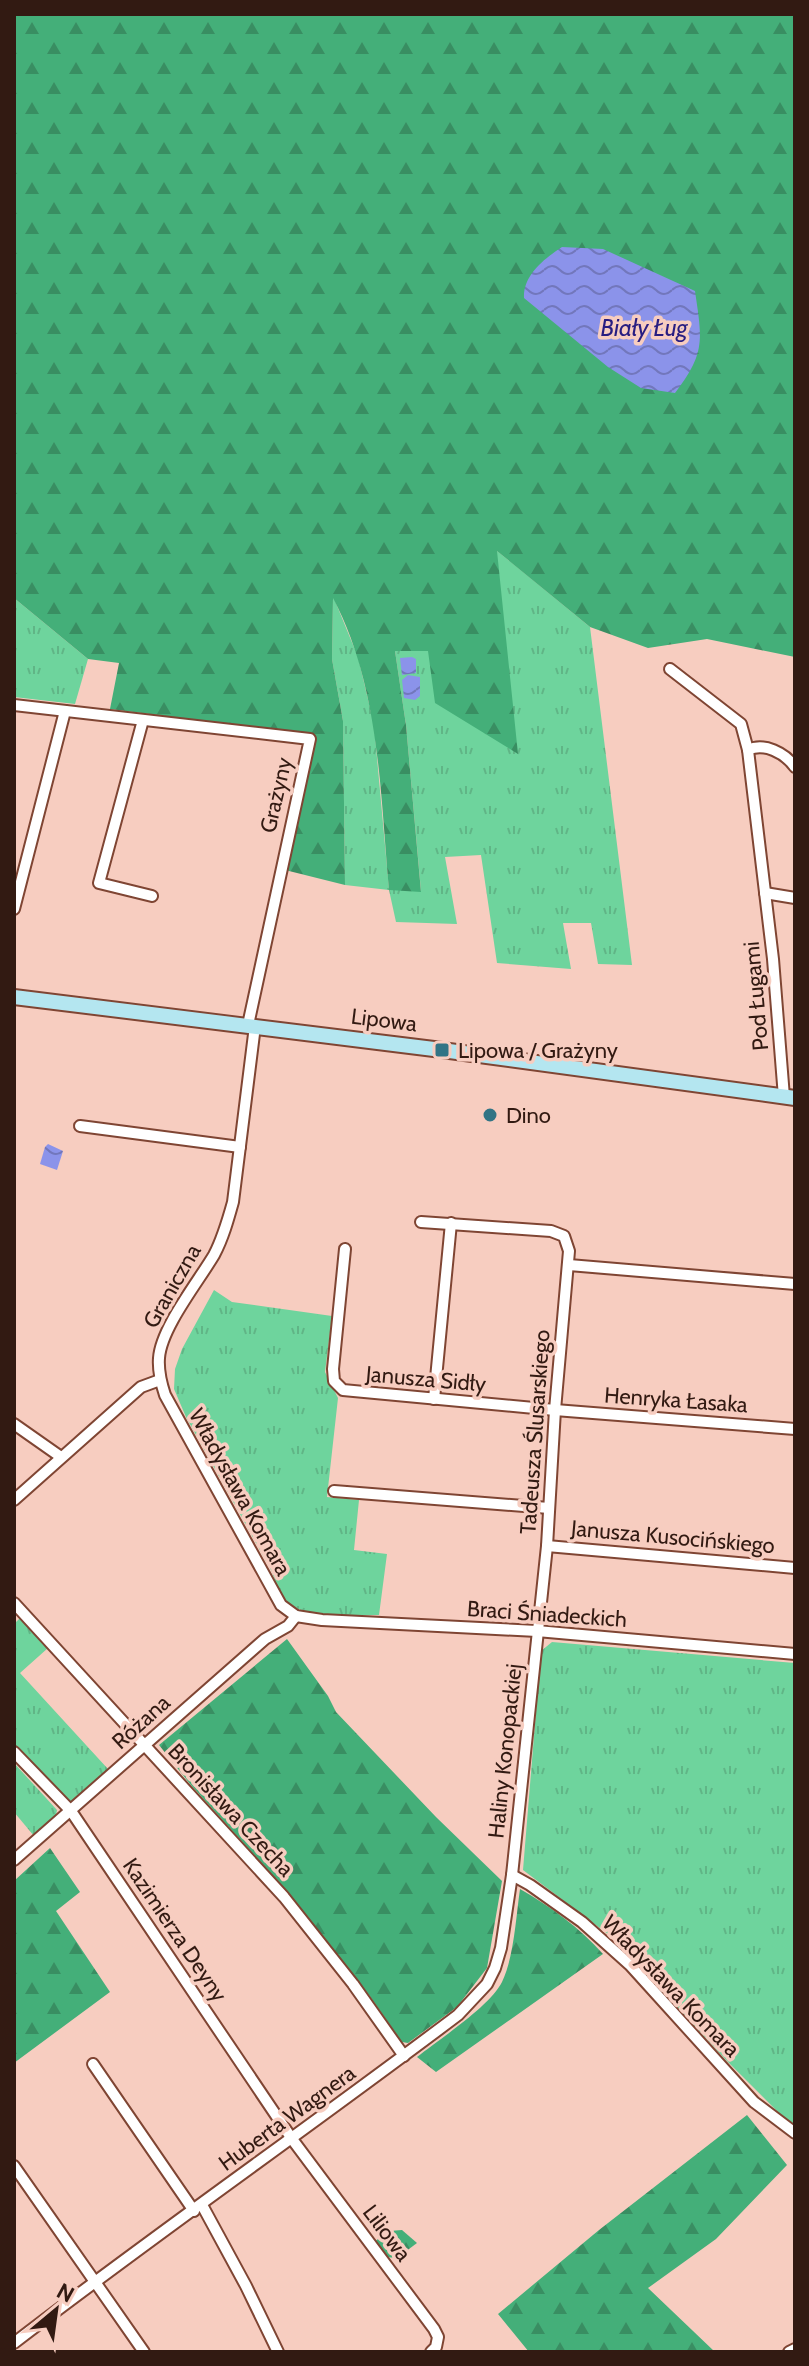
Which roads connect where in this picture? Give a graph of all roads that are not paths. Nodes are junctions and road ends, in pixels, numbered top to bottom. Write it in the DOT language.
graph roads {
  1 [pos="670,669"];
  2 [pos="14,705"];
  3 [pos="65,711"];
  4 [pos="143,720"];
  5 [pos="748,750"];
  6 [pos="795,767"];
  7 [pos="765,893"];
  8 [pos="152,896"];
  9 [pos="795,898"];
  10 [pos="14,909"];
  11 [pos="14,997"];
  12 [pos="251,1026"];
  13 [pos="790,1097"];
  14 [pos="80,1126"];
  15 [pos="240,1147"];
  16 [pos="421,1222"];
  17 [pos="451,1223"];
  18 [pos="345,1249"];
  19 [pos="569,1265"];
  20 [pos="795,1284"];
  21 [pos="160,1380"];
  22 [pos="434,1399"];
  23 [pos="555,1410"];
  24 [pos="14,1424"];
  25 [pos="795,1429"];
  26 [pos="61,1457"];
  27 [pos="334,1491"];
  28 [pos="14,1500"];
  29 [pos="549,1508"];
  30 [pos="547,1546"];
  31 [pos="795,1568"];
  32 [pos="14,1603"];
  33 [pos="296,1616"];
  34 [pos="537,1631"];
  35 [pos="795,1654"];
  36 [pos="144,1745"];
  37 [pos="14,1752"];
  38 [pos="71,1811"];
  39 [pos="14,1860"];
  40 [pos="512,1875"];
  41 [pos="404,2056"];
  42 [pos="93,2064"];
  43 [pos="795,2133"];
  44 [pos="292,2139"];
  45 [pos="14,2166"];
  46 [pos="198,2208"];
  47 [pos="95,2280"];
  48 [pos="14,2343"];
  49 [pos="795,2349"];
  50 [pos="144,2352"];
  51 [pos="278,2352"];
  52 [pos="431,2352"];
  53 [pos="789,2352"];
  1 -- 5 [label="street, Pod Ługami"];
  2 -- 3 [label="street, Grażyny"];
  3 -- 4 [label="street, Grażyny"];
  3 -- 10 [label="street"];
  4 -- 8 [label="street"];
  4 -- 12 [label="street, Grażyny"];
  5 -- 6 [label="street"];
  5 -- 7 [label="street, Pod Ługami"];
  7 -- 9 [label="street"];
  7 -- 13 [label="street, Pod Ługami"];
  11 -- 12 [label="main road, Lipowa"];
  12 -- 13 [label="main road, Lipowa"];
  12 -- 15 [label="street, Graniczna"];
  14 -- 15 [label="street"];
  15 -- 21 [label="street, Graniczna"];
  16 -- 17 [label="street"];
  17 -- 19 [label="street, Tadeusza Ślusarskiego"];
  17 -- 22 [label="street"];
  18 -- 22 [label="street, Janusza Sidły"];
  19 -- 20 [label="street"];
  19 -- 23 [label="street, Tadeusza Ślusarskiego"];
  21 -- 26 [label="street"];
  21 -- 33 [label="street, Władysława Komara"];
  22 -- 23 [label="street, Janusza Sidły"];
  23 -- 25 [label="street, Henryka Łasaka"];
  23 -- 29 [label="street, Tadeusza Ślusarskiego"];
  24 -- 26 [label="street"];
  26 -- 28 [label="street"];
  27 -- 29 [label="street"];
  29 -- 30 [label="street, Tadeusza Ślusarskiego"];
  30 -- 31 [label="street, Janusza Kusocińskiego"];
  30 -- 34 [label="street, Tadeusza Ślusarskiego"];
  32 -- 36 [label="street, Bronisława Czecha"];
  33 -- 34 [label="street, Braci Śniadeckich"];
  33 -- 36 [label="street, Różana"];
  34 -- 35 [label="street, Braci Śniadeckich"];
  34 -- 40 [label="street, Haliny Konopackiej"];
  36 -- 38 [label="street, Różana"];
  36 -- 41 [label="street, Bronisława Czecha"];
  37 -- 38 [label="street, Kazimierza Deyny"];
  38 -- 39 [label="street, Różana"];
  38 -- 44 [label="street, Kazimierza Deyny"];
  40 -- 41 [label="street, Huberta Wagnera"];
  40 -- 43 [label="street, Władysława Komara"];
  41 -- 44 [label="street, Huberta Wagnera"];
  42 -- 46 [label="street"];
  44 -- 46 [label="street, Huberta Wagnera"];
  44 -- 52 [label="street, Liliowa"];
  45 -- 47 [label="street"];
  46 -- 47 [label="street, Huberta Wagnera"];
  46 -- 51 [label="street"];
  47 -- 48 [label="street, Huberta Wagnera"];
  47 -- 50 [label="street"];
  49 -- 53 [label="street"];
}
